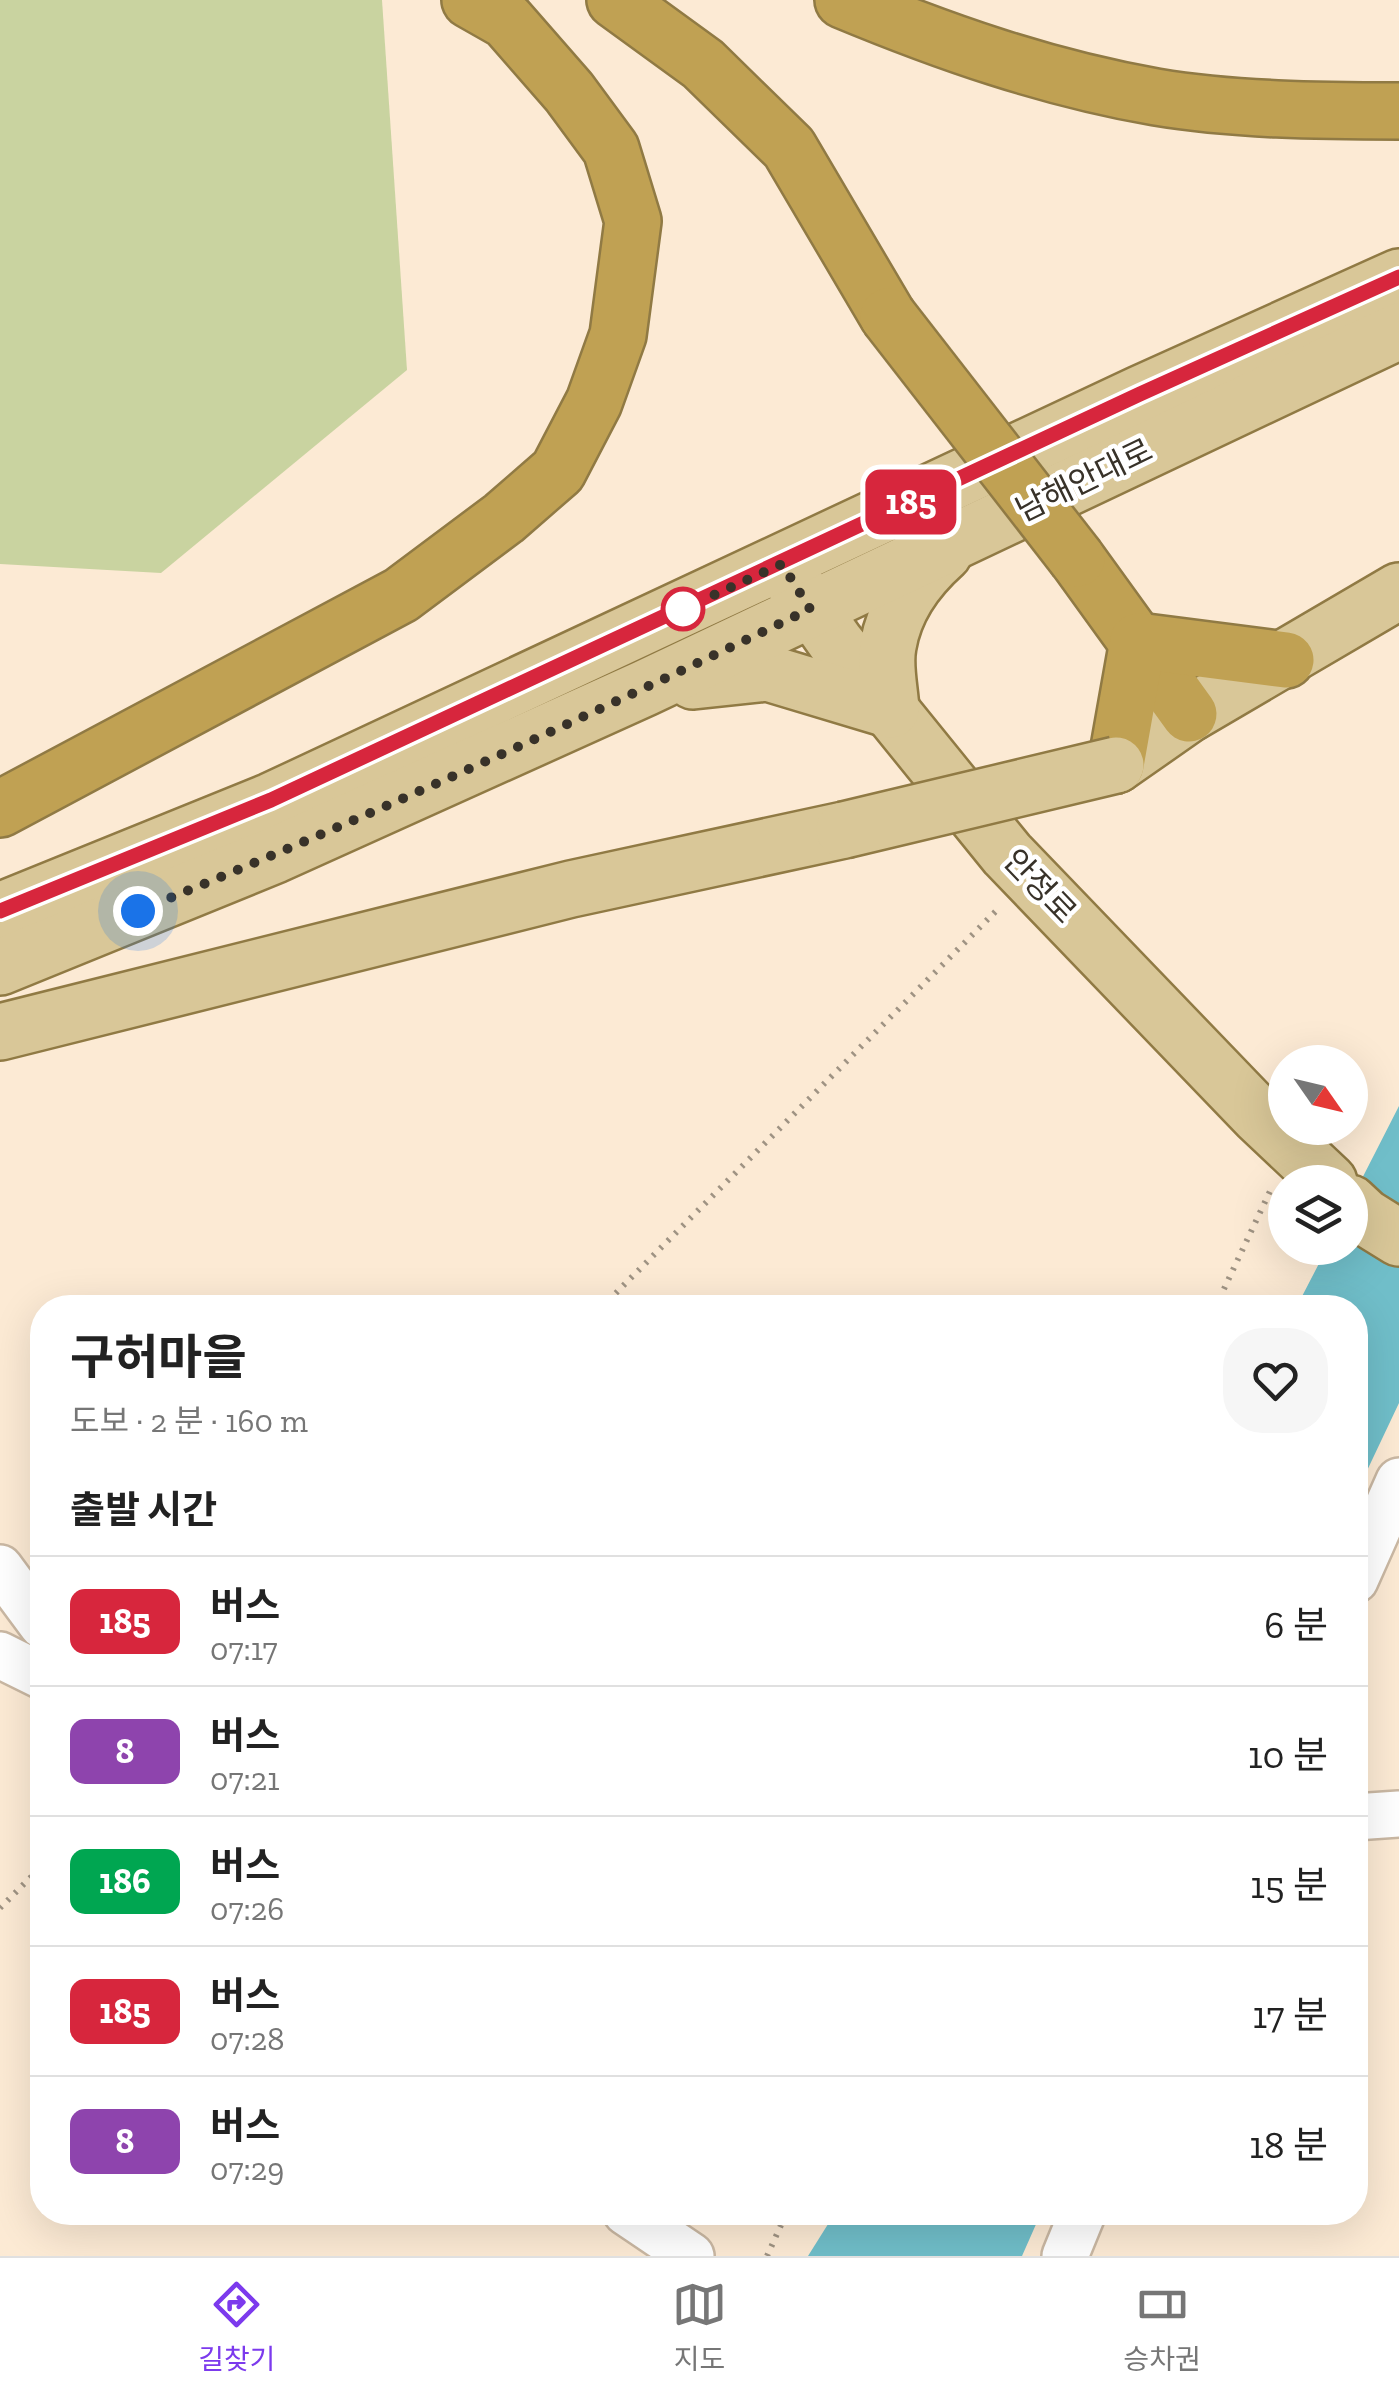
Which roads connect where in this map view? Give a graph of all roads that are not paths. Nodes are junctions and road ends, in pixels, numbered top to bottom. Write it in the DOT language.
graph roads {
  1 [pos="470,0"];
  2 [pos="615,0"];
  3 [pos="843,0"];
  4 [pos="1399,110"];
  5 [pos="1399,277"];
  6 [pos="1399,330"];
  7 [pos="962,538"];
  8 [pos="782,564"];
  9 [pos="1399,591"];
  10 [pos="810,609"];
  11 [pos="1138,641"];
  12 [pos="1286,660"];
  13 [pos="644,688"];
  14 [pos="891,710"];
  15 [pos="1189,714"];
  16 [pos="1116,765"];
  17 [pos="0,809"];
  18 [pos="0,911"];
  19 [pos="0,967"];
  20 [pos="0,1032"];
  21 [pos="1310,1164"];
  22 [pos="1368,1219"];
  23 [pos="1399,1238"];
  24 [pos="1399,1482"];
  25 [pos="1368,1551"];
  26 [pos="0,1568"];
  27 [pos="30,1609"];
  28 [pos="0,1655"];
  29 [pos="30,1670"];
  30 [pos="1399,1814"];
  31 [pos="1368,1816"];
  32 [pos="645,2225"];
  33 [pos="1078,2225"];
  34 [pos="691,2256"];
  35 [pos="1065,2256"];
  1 -- 17 [label="highway"];
  2 -- 11 [label="highway, bridge"];
  3 -- 4 [label="highway"];
  5 -- 8 [label="main road, 남해안대로"];
  6 -- 7 [label="main road, 남해안대로"];
  7 -- 10 [label="main road, 남해안대로"];
  7 -- 14 [label="main road"];
  8 -- 10 [label="main road, 안정로"];
  8 -- 18 [label="main road, 남해안대로"];
  9 -- 12 [label="main road"];
  10 -- 13 [label="main road, 남해안대로"];
  10 -- 14 [label="main road, 안정로"];
  11 -- 12 [label="highway"];
  11 -- 15 [label="highway"];
  11 -- 16 [label="highway"];
  12 -- 15 [label="main road"];
  13 -- 14 [label="main road"];
  13 -- 19 [label="main road, 남해안대로"];
  14 -- 21 [label="main road, 안정로"];
  15 -- 16 [label="main road"];
  16 -- 20 [label="main road, bridge"];
  22 -- 23 [label="main road"];
  24 -- 25 [label="street"];
  26 -- 27 [label="street"];
  28 -- 29 [label="street"];
  30 -- 31 [label="street"];
  32 -- 34 [label="street"];
  33 -- 35 [label="street"];
}
